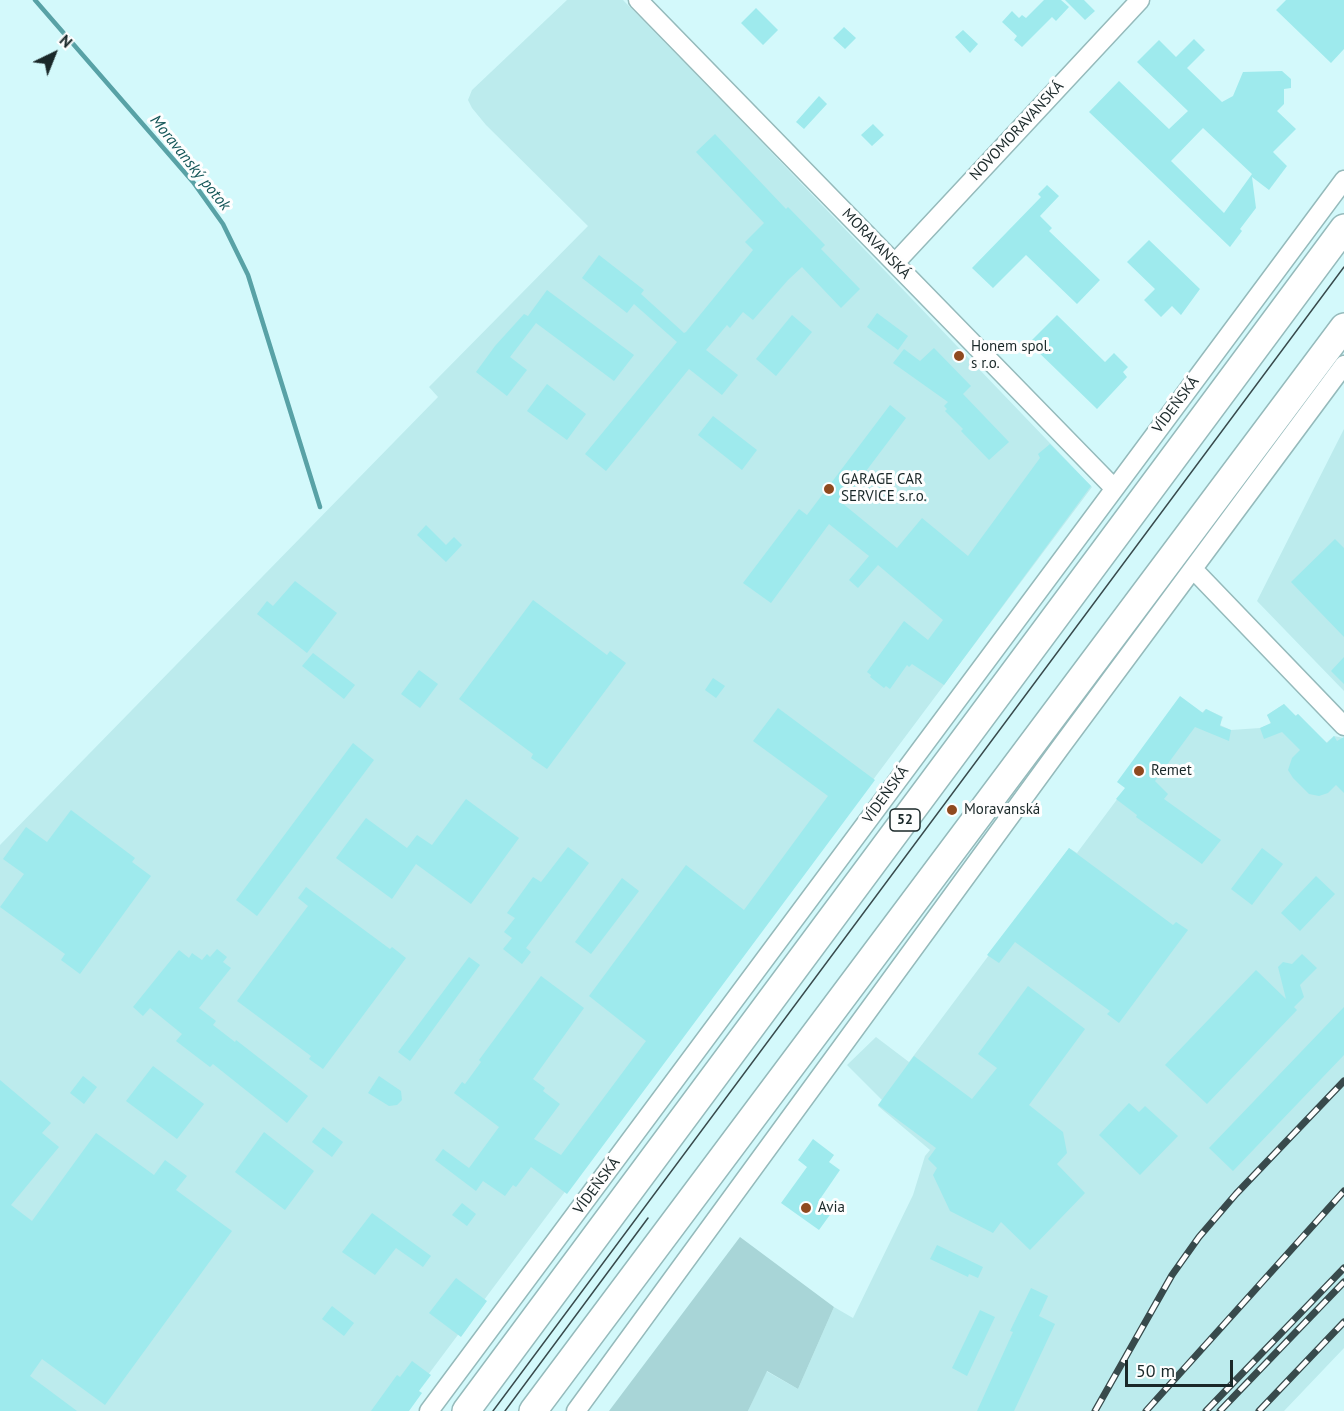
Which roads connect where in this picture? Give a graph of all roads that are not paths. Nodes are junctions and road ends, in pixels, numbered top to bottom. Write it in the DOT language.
graph roads {
  1 [pos="638,0"];
  2 [pos="1140,0"];
  3 [pos="1344,180"];
  4 [pos="1344,228"];
  5 [pos="894,262"];
  6 [pos="1344,327"];
  7 [pos="1344,365"];
  8 [pos="1114,488"];
  9 [pos="1193,569"];
  10 [pos="1344,726"];
  11 [pos="429,1411"];
  12 [pos="466,1411"];
  13 [pos="533,1411"];
  14 [pos="576,1411"];
  1 -- 5 [label="street, MORAVANSKÁ"];
  2 -- 5 [label="street, NOVOMORAVANSKÁ"];
  3 -- 8 [label="street, VÍDEŇSKÁ"];
  4 -- 12 [label="highway, VÍDEŇSKÁ / 52"];
  5 -- 8 [label="street, MORAVANSKÁ"];
  6 -- 13 [label="highway"];
  7 -- 9 [label="street"];
  8 -- 11 [label="street, VÍDEŇSKÁ"];
  9 -- 10 [label="street"];
  9 -- 14 [label="street"];
}
